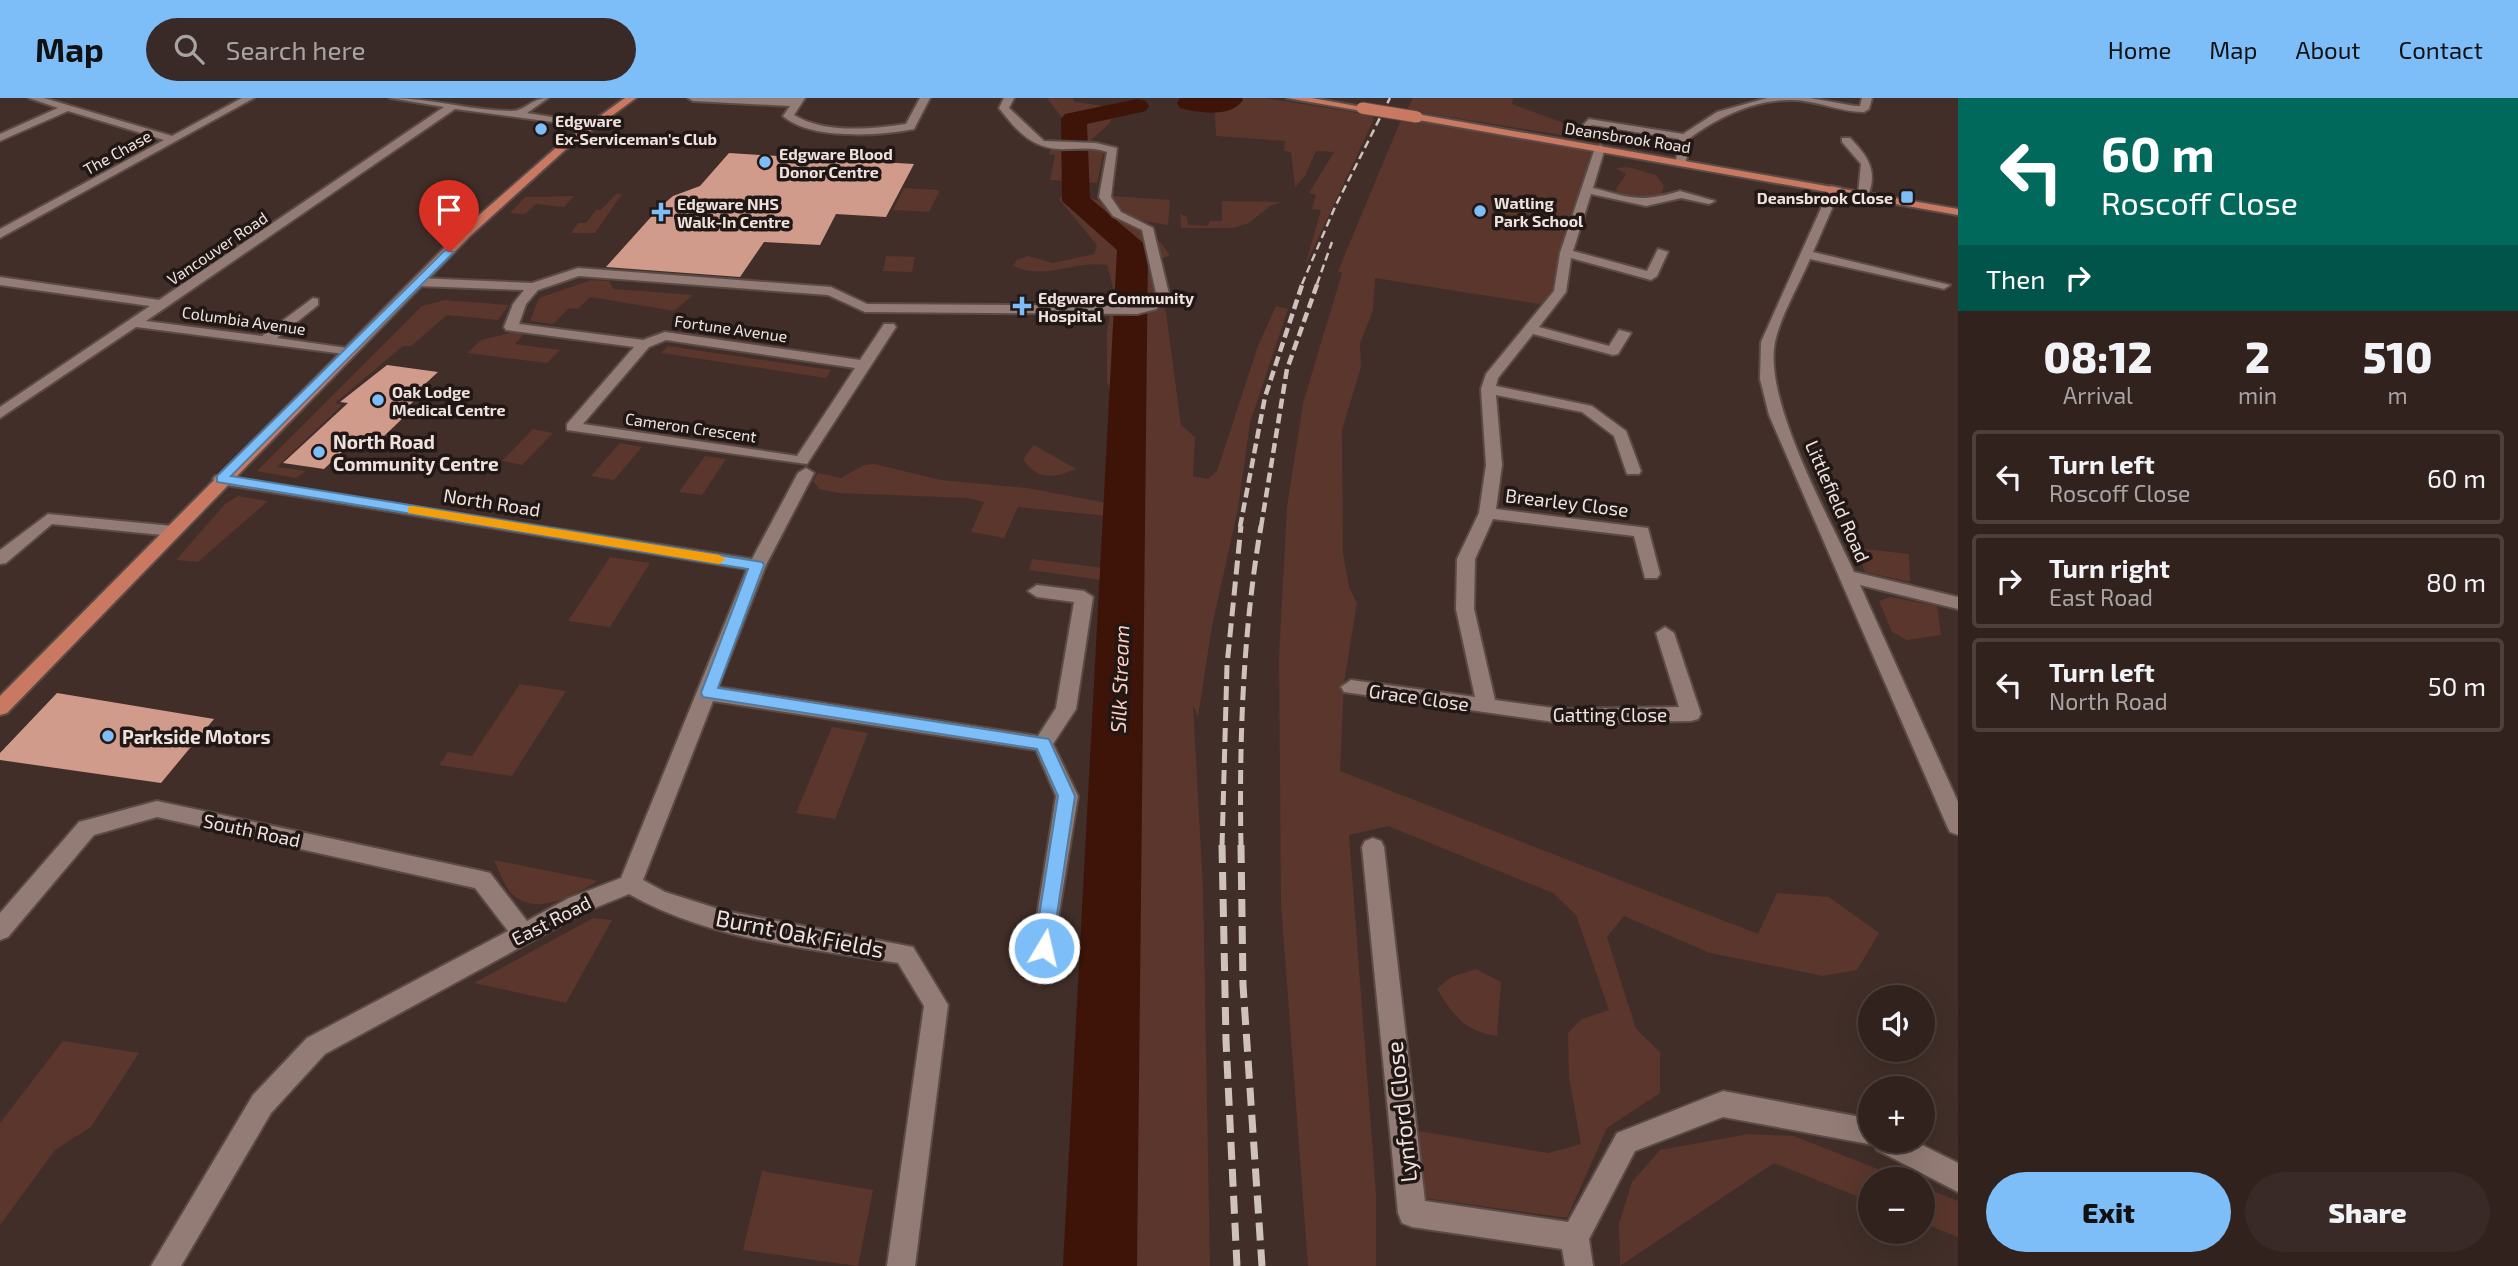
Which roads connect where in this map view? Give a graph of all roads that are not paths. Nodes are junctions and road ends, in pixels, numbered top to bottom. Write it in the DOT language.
graph roads {
  1 [pos="34,98"];
  2 [pos="249,98"];
  3 [pos="395,98"];
  4 [pos="543,98"];
  5 [pos="631,98"];
  6 [pos="694,98"];
  7 [pos="925,98"];
  8 [pos="1009,98"];
  9 [pos="1292,98"];
  10 [pos="1786,98"];
  11 [pos="1794,98"];
  12 [pos="1867,98"];
  13 [pos="798,100"];
  14 [pos="1722,102"];
  15 [pos="1733,106"];
  16 [pos="451,107"];
  17 [pos="67,108"];
  18 [pos="518,114"];
  19 [pos="590,124"];
  20 [pos="1586,127"];
  21 [pos="1685,137"];
  22 [pos="0,138"];
  23 [pos="172,139"];
  24 [pos="1846,141"];
  25 [pos="1600,148"];
  26 [pos="1681,162"];
  27 [pos="1835,188"];
  28 [pos="1586,189"];
  29 [pos="1864,194"];
  30 [pos="1709,201"];
  31 [pos="1958,212"];
  32 [pos="0,234"];
  33 [pos="1662,252"];
  34 [pos="1566,253"];
  35 [pos="1805,254"];
  36 [pos="0,281"];
  37 [pos="418,282"];
  38 [pos="1944,285"];
  39 [pos="533,287"];
  40 [pos="313,302"];
  41 [pos="162,304"];
  42 [pos="135,323"];
  43 [pos="889,327"];
  44 [pos="1531,329"];
  45 [pos="1624,333"];
  46 [pos="266,340"];
  47 [pos="645,344"];
  48 [pos="348,352"];
  49 [pos="863,365"];
  50 [pos="1488,389"];
  51 [pos="0,414"];
  52 [pos="1633,471"];
  53 [pos="806,472"];
  54 [pos="221,479"];
  55 [pos="1487,513"];
  56 [pos="172,531"];
  57 [pos="0,559"];
  58 [pos="757,565"];
  59 [pos="1651,574"];
  60 [pos="1848,576"];
  61 [pos="1037,591"];
  62 [pos="1958,603"];
  63 [pos="1665,633"];
  64 [pos="1351,687"];
  65 [pos="709,693"];
  66 [pos="1487,707"];
  67 [pos="0,708"];
  68 [pos="1043,744"];
  69 [pos="1958,826"];
  70 [pos="1373,847"];
  71 [pos="630,884"];
  72 [pos="0,930"];
  73 [pos="523,933"];
  74 [pos="1040,974"];
  75 [pos="1858,1130"];
  76 [pos="1909,1153"];
  77 [pos="1958,1178"];
  78 [pos="1575,1237"];
  79 [pos="165,1266"];
  80 [pos="901,1266"];
  81 [pos="1579,1266"];
  1 -- 17 [label="street"];
  2 -- 23 [label="street, The Chase"];
  3 -- 16 [label="street"];
  4 -- 18 [label="street"];
  5 -- 19 [label="main road"];
  6 -- 13 [label="street"];
  7 -- 13 [label="street"];
  8 -- 39 [label="street"];
  9 -- 25 [label="main road, Deansbrook Road, bridge"];
  10 -- 15 [label="street"];
  11 -- 12 [label="street"];
  14 -- 15 [label="street"];
  15 -- 21 [label="street"];
  16 -- 18 [label="street"];
  16 -- 41 [label="street, Vancouver Road"];
  17 -- 22 [label="street"];
  17 -- 23 [label="street"];
  18 -- 19 [label="street"];
  19 -- 37 [label="main road"];
  20 -- 21 [label="street"];
  21 -- 26 [label="street"];
  23 -- 32 [label="street, The Chase"];
  24 -- 29 [label="street"];
  25 -- 26 [label="main road, Deansbrook Road"];
  25 -- 28 [label="street"];
  26 -- 27 [label="main road, Deansbrook Road"];
  27 -- 29 [label="main road, Deansbrook Road"];
  27 -- 35 [label="street, Littlefield Road"];
  28 -- 30 [label="street"];
  28 -- 34 [label="street"];
  29 -- 31 [label="main road, Deansbrook Road"];
  33 -- 34 [label="street"];
  34 -- 44 [label="street"];
  35 -- 38 [label="street"];
  35 -- 60 [label="street, Littlefield Road"];
  36 -- 41 [label="street, Columbia Avenue"];
  37 -- 39 [label="street"];
  37 -- 48 [label="main road"];
  39 -- 47 [label="street, Fortune Avenue"];
  40 -- 46 [label="street"];
  41 -- 42 [label="street, Vancouver Road"];
  42 -- 46 [label="street, Columbia Avenue"];
  42 -- 51 [label="street, Vancouver Road"];
  43 -- 49 [label="street"];
  44 -- 45 [label="street"];
  44 -- 50 [label="street"];
  46 -- 48 [label="street, Columbia Avenue"];
  47 -- 49 [label="street, Fortune Avenue"];
  47 -- 49 [label="street, Cameron Crescent"];
  48 -- 54 [label="main road"];
  50 -- 52 [label="street"];
  50 -- 55 [label="street"];
  53 -- 58 [label="street"];
  54 -- 56 [label="main road"];
  54 -- 58 [label="street, North Road"];
  55 -- 59 [label="street, Brearley Close"];
  55 -- 66 [label="street"];
  56 -- 57 [label="street"];
  56 -- 67 [label="main road"];
  58 -- 65 [label="street"];
  60 -- 62 [label="street"];
  60 -- 69 [label="street, Littlefield Road"];
  61 -- 68 [label="street"];
  63 -- 66 [label="street, Gatting Close"];
  64 -- 66 [label="street, Grace Close"];
  65 -- 68 [label="street"];
  65 -- 71 [label="street"];
  68 -- 74 [label="street"];
  70 -- 78 [label="street, Lynford Close"];
  71 -- 73 [label="street, East Road"];
  71 -- 80 [label="street, Burnt Oak Fields"];
  72 -- 73 [label="street, South Road"];
  73 -- 79 [label="street, East Road"];
  75 -- 78 [label="street"];
  76 -- 77 [label="street"];
  78 -- 81 [label="street"];
}
